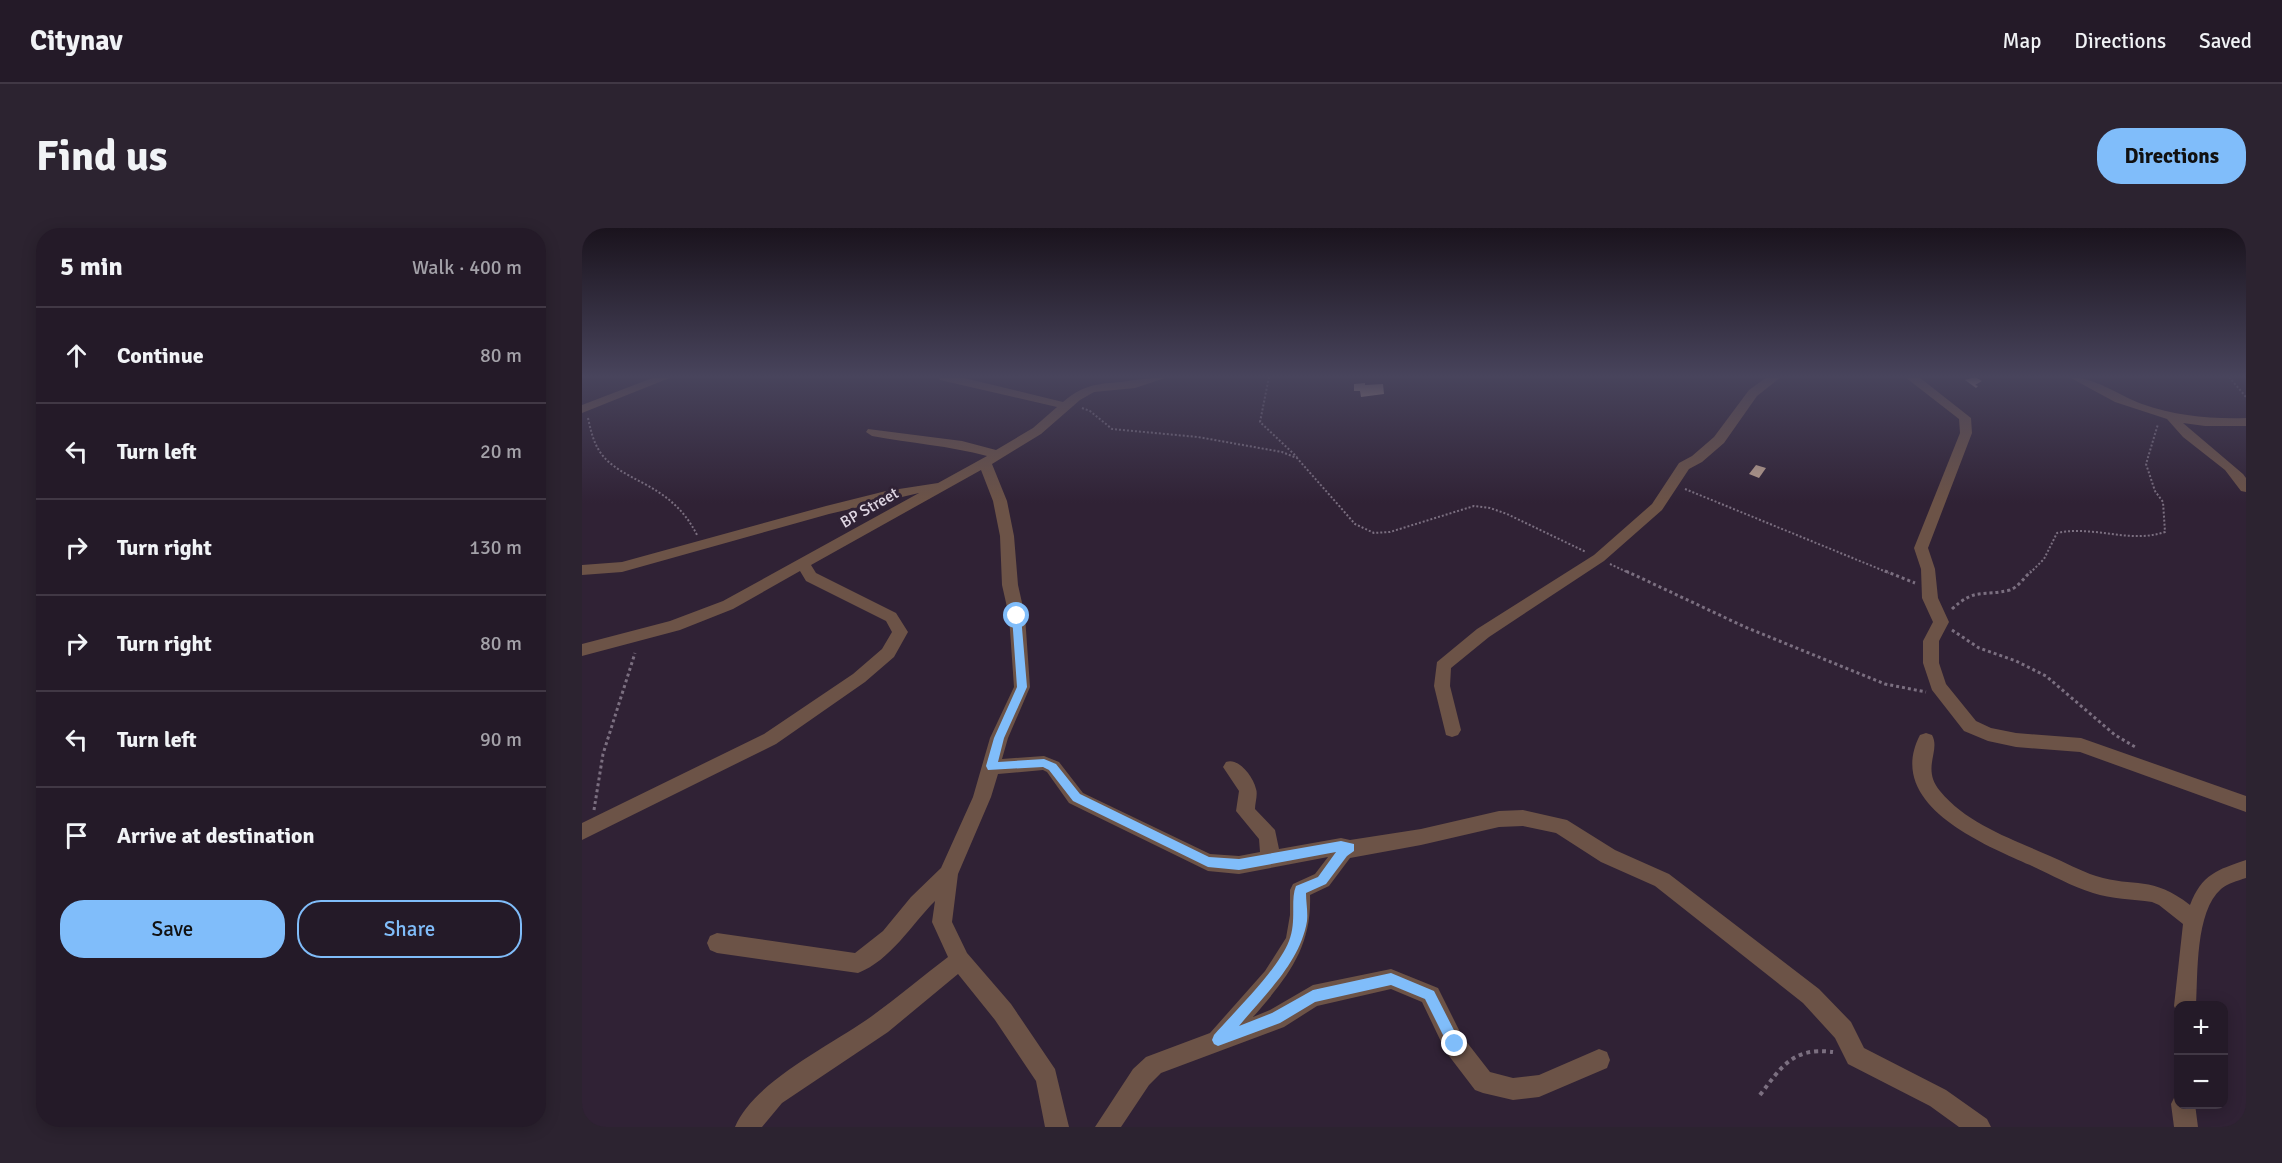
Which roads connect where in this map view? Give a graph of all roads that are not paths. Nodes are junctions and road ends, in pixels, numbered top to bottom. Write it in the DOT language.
graph roads {
  1 [pos="1051,419"];
  2 [pos="1734,419"];
  3 [pos="1965,419"];
  4 [pos="2170,419"];
  5 [pos="2186,419"];
  6 [pos="2246,422"];
  7 [pos="872,432"];
  8 [pos="992,459"];
  9 [pos="2225,464"];
  10 [pos="2246,472"];
  11 [pos="945,485"];
  12 [pos="2246,488"];
  13 [pos="804,565"];
  14 [pos="582,570"];
  15 [pos="582,650"];
  16 [pos="1452,730"];
  17 [pos="1926,740"];
  18 [pos="992,766"];
  19 [pos="1232,767"];
  20 [pos="2246,804"];
  21 [pos="586,831"];
  22 [pos="1350,848"];
  23 [pos="1271,860"];
  24 [pos="2246,869"];
  25 [pos="948,874"];
  26 [pos="2194,920"];
  27 [pos="717,943"];
  28 [pos="960,960"];
  29 [pos="2185,1001"];
  30 [pos="1218,1040"];
  31 [pos="1599,1060"];
  32 [pos="2184,1109"];
  33 [pos="747,1127"];
  34 [pos="1057,1127"];
  35 [pos="1107,1127"];
  36 [pos="1980,1127"];
  37 [pos="2186,1127"];
  1 -- 8 [label="street, BP Street"];
  2 -- 16 [label="street"];
  3 -- 20 [label="street"];
  4 -- 9 [label="street"];
  5 -- 6 [label="street"];
  7 -- 8 [label="street"];
  8 -- 11 [label="street, BP Street"];
  8 -- 18 [label="street"];
  9 -- 10 [label="street"];
  9 -- 12 [label="street"];
  11 -- 13 [label="street, BP Street"];
  11 -- 14 [label="street"];
  13 -- 15 [label="street, BP Street"];
  13 -- 21 [label="street"];
  17 -- 26 [label="street"];
  18 -- 23 [label="street"];
  18 -- 25 [label="street"];
  19 -- 23 [label="street"];
  22 -- 23 [label="street"];
  22 -- 30 [label="street"];
  22 -- 36 [label="street"];
  24 -- 26 [label="street"];
  25 -- 27 [label="street"];
  25 -- 28 [label="street"];
  26 -- 29 [label="street"];
  28 -- 33 [label="street"];
  28 -- 34 [label="street"];
  30 -- 31 [label="street"];
  30 -- 35 [label="street"];
  32 -- 37 [label="street"];
}
